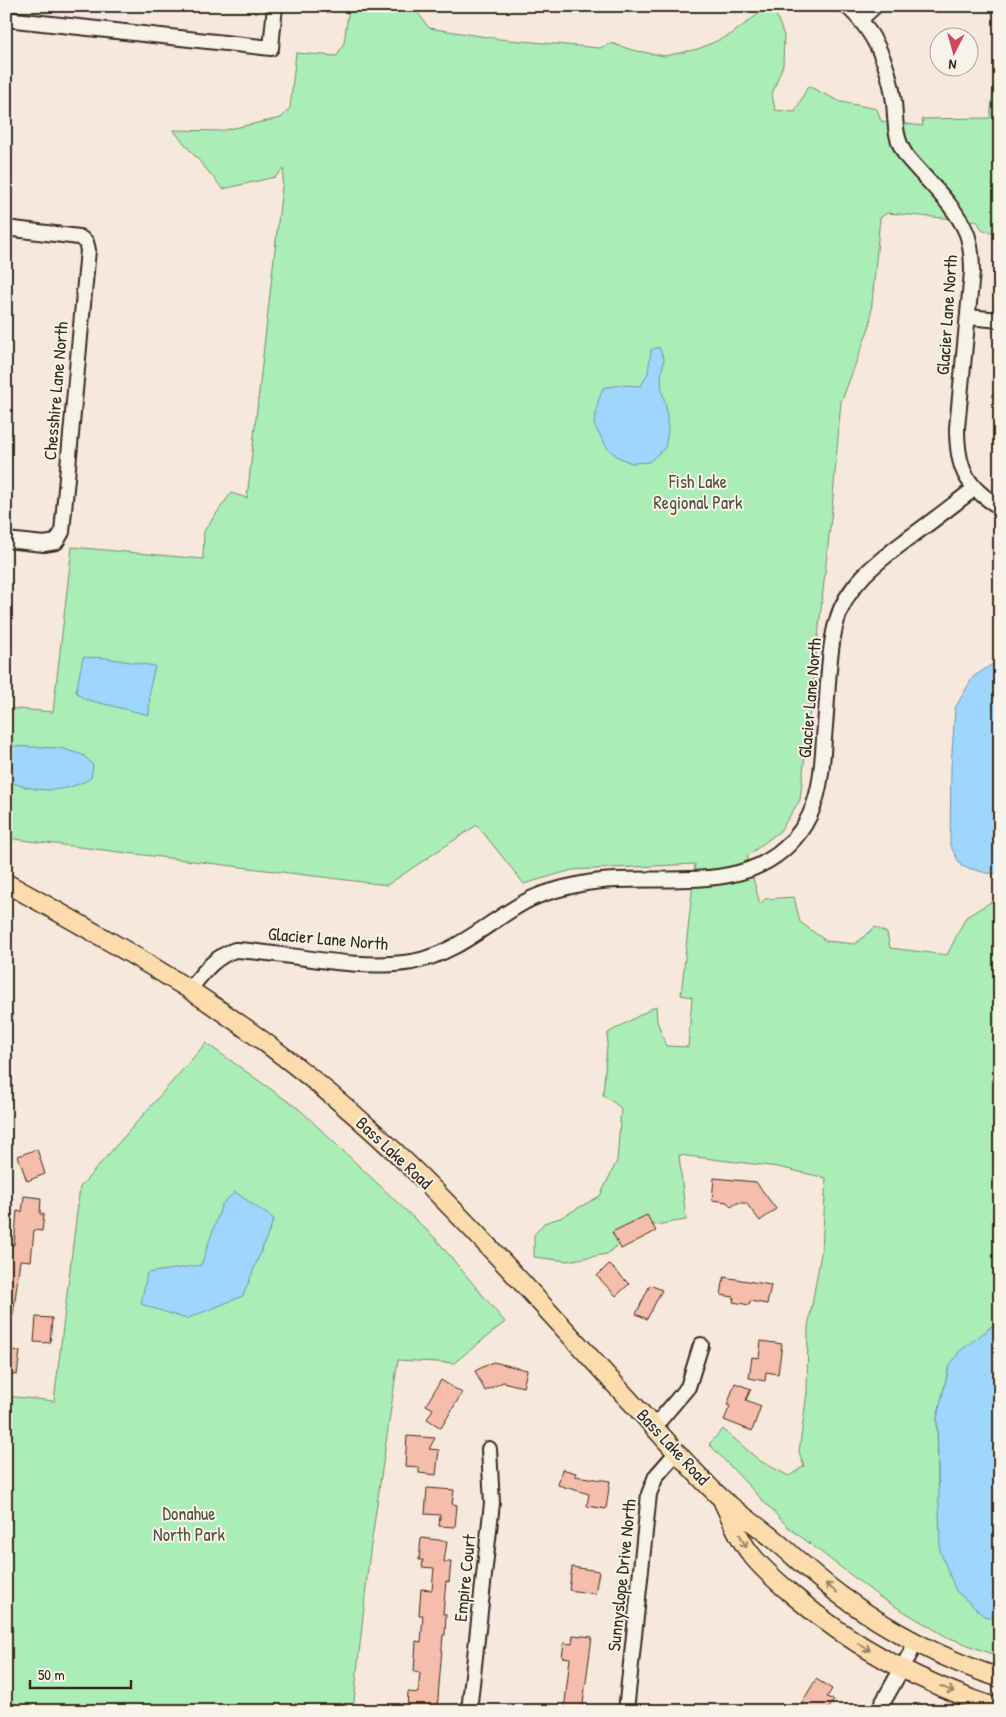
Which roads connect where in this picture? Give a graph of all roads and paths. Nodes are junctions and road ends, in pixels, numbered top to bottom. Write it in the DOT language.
graph roads {
  1 [pos="275,6"];
  2 [pos="847,6"];
  3 [pos="875,6"];
  4 [pos="6,19"];
  5 [pos="861,19"];
  6 [pos="6,228"];
  7 [pos="968,317"];
  8 [pos="1000,320"];
  9 [pos="974,489"];
  10 [pos="1000,507"];
  11 [pos="6,540"];
  12 [pos="6,883"];
  13 [pos="189,990"];
  14 [pos="701,1345"];
  15 [pos="654,1427"];
  16 [pos="489,1449"];
  17 [pos="677,1452"];
  18 [pos="721,1497"];
  19 [pos="916,1643"];
  20 [pos="902,1670"];
  21 [pos="1000,1678"];
  22 [pos="1000,1709"];
  23 [pos="469,1711"];
  24 [pos="626,1711"];
  25 [pos="878,1711"];
  1 -- 4 [label="street"];
  2 -- 5 [label="street, Glacier Lane North"];
  3 -- 5 [label="street"];
  5 -- 7 [label="street, Glacier Lane North"];
  6 -- 11 [label="street, Chesshire Lane North"];
  7 -- 8 [label="street"];
  7 -- 9 [label="street, Glacier Lane North"];
  9 -- 10 [label="street"];
  9 -- 13 [label="street, Glacier Lane North"];
  12 -- 13 [label="main road, Bass Lake Road"];
  13 -- 15 [label="main road, Bass Lake Road"];
  14 -- 15 [label="street"];
  15 -- 17 [label="main road, Bass Lake Road"];
  16 -- 23 [label="street, Empire Court"];
  17 -- 18 [label="main road, Bass Lake Road"];
  17 -- 24 [label="street, Sunnyslope Drive North"];
  19 -- 18 [label="main road, Bass Lake Road, one-way"];
  18 -- 20 [label="main road, Bass Lake Road, one-way"];
  19 -- 20 [label="street"];
  19 -- 21 [label="main road, Bass Lake Road"];
  20 -- 22 [label="main road, Bass Lake Road, one-way"];
  20 -- 25 [label="street"];
}
